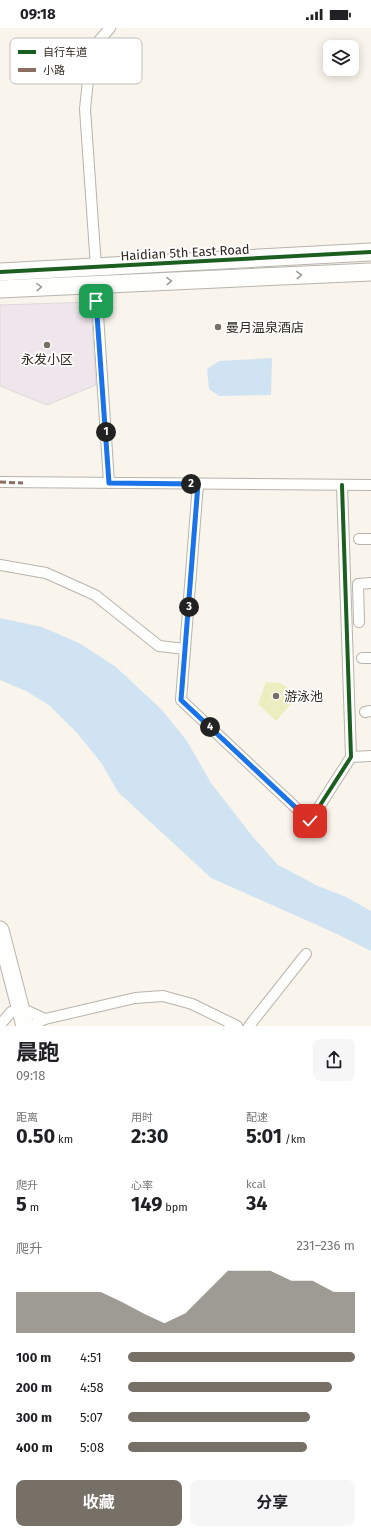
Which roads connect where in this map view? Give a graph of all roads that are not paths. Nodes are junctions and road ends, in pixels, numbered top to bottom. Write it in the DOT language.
graph roads {
  1 [pos="110,28"];
  2 [pos="101,38"];
  3 [pos="88,84"];
  4 [pos="371,252"];
  5 [pos="96,267"];
  6 [pos="0,272"];
  7 [pos="371,272"];
  8 [pos="96,284"];
  9 [pos="0,289"];
  10 [pos="0,482"];
  11 [pos="109,483"];
  12 [pos="198,484"];
  13 [pos="342,485"];
  14 [pos="371,485"];
  15 [pos="359,539"];
  16 [pos="371,539"];
  17 [pos="0,565"];
  18 [pos="371,583"];
  19 [pos="359,622"];
  20 [pos="186,649"];
  21 [pos="371,756"];
  22 [pos="351,757"];
  23 [pos="0,930"];
  24 [pos="306,954"];
  25 [pos="0,970"];
  26 [pos="15,1015"];
  27 [pos="45,1019"];
  28 [pos="0,1025"];
  29 [pos="25,1026"];
  30 [pos="30,1026"];
  31 [pos="237,1026"];
  32 [pos="249,1026"];
  1 -- 2 [label="street"];
  3 -- 5 [label="street"];
  4 -- 5 [label="main road, Haidian 5th East Road"];
  5 -- 6 [label="main road, Haidian 5th East Road"];
  8 -- 7 [label="main road, one-way"];
  9 -- 8 [label="main road, one-way"];
  8 -- 11 [label="street"];
  10 -- 11 [label="street"];
  11 -- 12 [label="street"];
  12 -- 13 [label="street"];
  12 -- 20 [label="street"];
  13 -- 14 [label="street"];
  13 -- 22 [label="street"];
  15 -- 16 [label="street"];
  17 -- 20 [label="street"];
  18 -- 19 [label="street"];
  20 -- 22 [label="street"];
  21 -- 22 [label="street"];
  23 -- 26 [label="main road"];
  24 -- 32 [label="street"];
  25 -- 26 [label="main road"];
  26 -- 27 [label="street"];
  26 -- 28 [label="street"];
  26 -- 29 [label="main road"];
  27 -- 30 [label="street"];
  27 -- 31 [label="street"];
}
